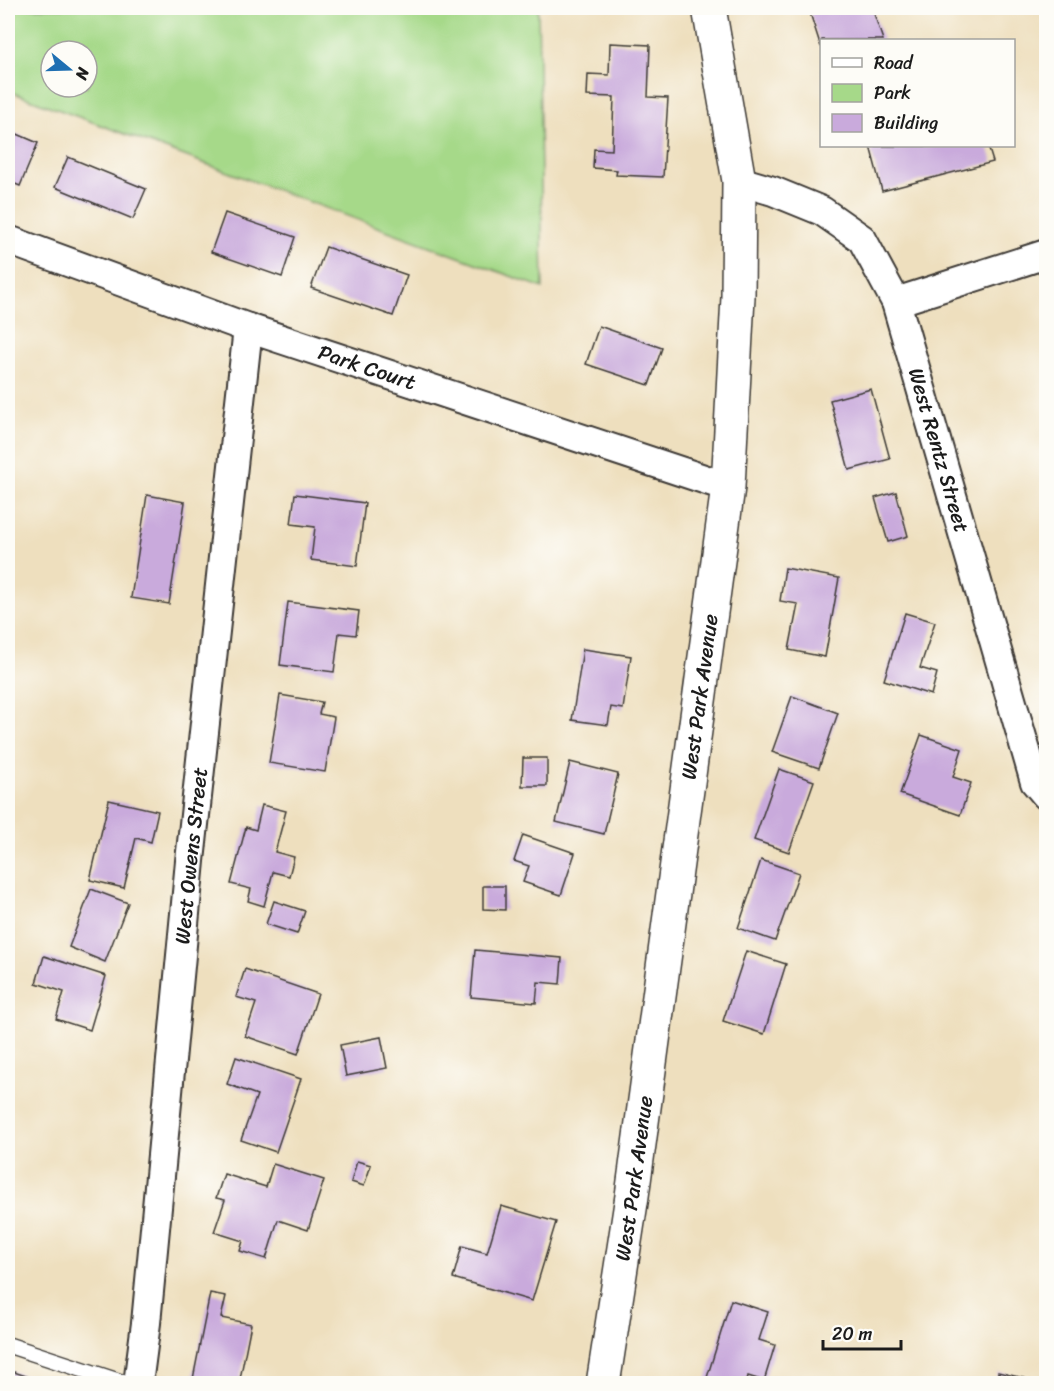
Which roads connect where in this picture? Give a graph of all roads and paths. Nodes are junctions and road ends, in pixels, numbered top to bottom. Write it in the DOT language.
graph roads {
  1 [pos="710,8"];
  2 [pos="739,181"];
  3 [pos="8,240"];
  4 [pos="1047,254"];
  5 [pos="896,302"];
  6 [pos="248,328"];
  7 [pos="728,487"];
  8 [pos="1047,795"];
  9 [pos="8,1345"];
  10 [pos="127,1383"];
  11 [pos="138,1383"];
  12 [pos="603,1383"];
  1 -- 2 [label="street, West Park Avenue"];
  2 -- 5 [label="street, West Rentz Street"];
  2 -- 7 [label="street, West Park Avenue"];
  3 -- 6 [label="street, Park Court"];
  4 -- 5 [label="street"];
  5 -- 8 [label="street, West Rentz Street"];
  6 -- 7 [label="street, Park Court"];
  6 -- 11 [label="street, West Owens Street"];
  7 -- 12 [label="street, West Park Avenue"];
  9 -- 10 [label="lane"];
}
